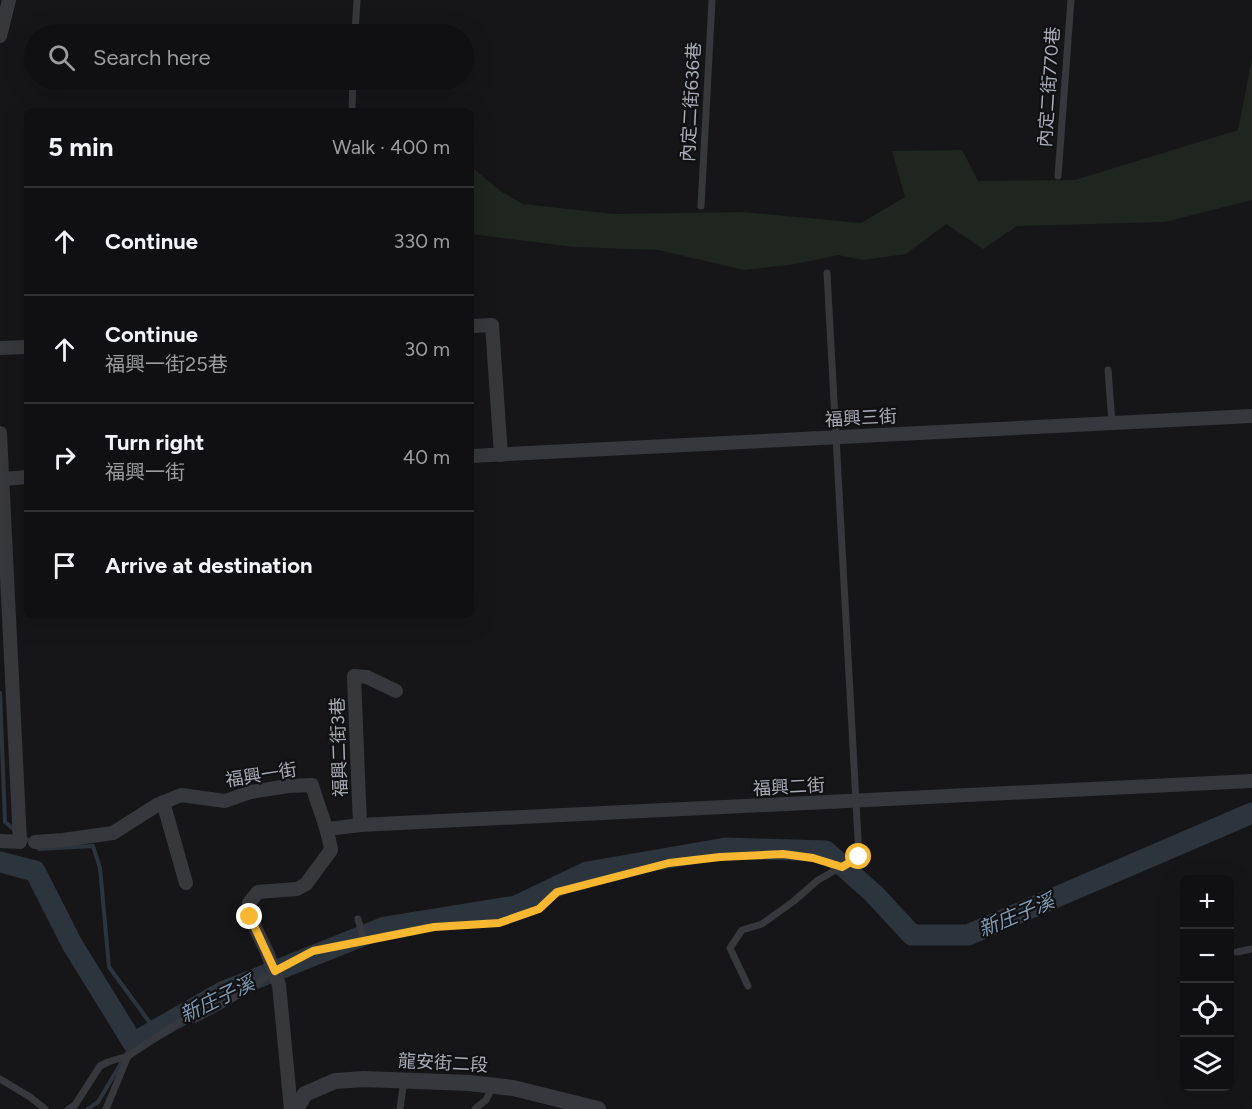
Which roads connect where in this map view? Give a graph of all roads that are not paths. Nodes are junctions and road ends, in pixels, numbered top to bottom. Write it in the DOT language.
graph roads {
  1 [pos="9,0"];
  2 [pos="357,0"];
  3 [pos="712,0"];
  4 [pos="1071,0"];
  5 [pos="356,24"];
  6 [pos="0,36"];
  7 [pos="353,90"];
  8 [pos="352,108"];
  9 [pos="1058,176"];
  10 [pos="700,206"];
  11 [pos="827,273"];
  12 [pos="474,326"];
  13 [pos="24,346"];
  14 [pos="0,348"];
  15 [pos="1108,370"];
  16 [pos="1252,416"];
  17 [pos="1112,423"];
  18 [pos="0,433"];
  19 [pos="837,438"];
  20 [pos="501,455"];
  21 [pos="474,456"];
  22 [pos="24,477"];
  23 [pos="3,478"];
  24 [pos="396,691"];
  25 [pos="1252,781"];
  26 [pos="857,801"];
  27 [pos="163,802"];
  28 [pos="360,825"];
  29 [pos="328,829"];
  30 [pos="23,839"];
  31 [pos="0,841"];
  32 [pos="842,867"];
  33 [pos="186,883"];
  34 [pos="358,919"];
  35 [pos="364,941"];
  36 [pos="1252,949"];
  37 [pos="1237,952"];
  38 [pos="274,969"];
  39 [pos="748,986"];
  40 [pos="128,1056"];
  41 [pos="0,1079"];
  42 [pos="404,1080"];
  43 [pos="494,1085"];
  44 [pos="45,1109"];
  45 [pos="69,1109"];
  46 [pos="106,1109"];
  47 [pos="291,1109"];
  48 [pos="296,1109"];
  49 [pos="400,1109"];
  50 [pos="475,1109"];
  51 [pos="598,1109"];
  1 -- 6 [label="street"];
  2 -- 5 [label="lane"];
  3 -- 10 [label="lane, 內定二街636巷"];
  4 -- 9 [label="lane, 內定二街770巷"];
  7 -- 8 [label="lane"];
  11 -- 19 [label="lane"];
  12 -- 20 [label="street"];
  13 -- 14 [label="street"];
  15 -- 17 [label="lane"];
  16 -- 17 [label="street, 福興三街"];
  17 -- 19 [label="street, 福興三街"];
  18 -- 23 [label="street"];
  19 -- 20 [label="street, 福興三街"];
  19 -- 26 [label="lane"];
  20 -- 21 [label="street, 福興三街"];
  22 -- 23 [label="street"];
  23 -- 30 [label="street"];
  24 -- 28 [label="street, 福興二街3巷"];
  25 -- 26 [label="street, 福興二街"];
  26 -- 28 [label="street, 福興二街"];
  26 -- 32 [label="lane"];
  27 -- 29 [label="street, 福興一街"];
  27 -- 30 [label="street, 福興一街"];
  27 -- 33 [label="street"];
  28 -- 29 [label="street, 福興二街"];
  29 -- 38 [label="street, 福興一街"];
  30 -- 31 [label="street, 福興一街"];
  32 -- 35 [label="lane"];
  32 -- 39 [label="lane"];
  34 -- 35 [label="lane"];
  35 -- 38 [label="lane"];
  36 -- 37 [label="lane"];
  38 -- 40 [label="lane"];
  38 -- 47 [label="street"];
  40 -- 45 [label="lane"];
  40 -- 46 [label="lane"];
  41 -- 44 [label="lane"];
  42 -- 43 [label="street, 龍安街二段"];
  42 -- 48 [label="street, 龍安街二段"];
  42 -- 49 [label="lane"];
  43 -- 50 [label="lane"];
  43 -- 51 [label="street, 龍安街二段"];
}
